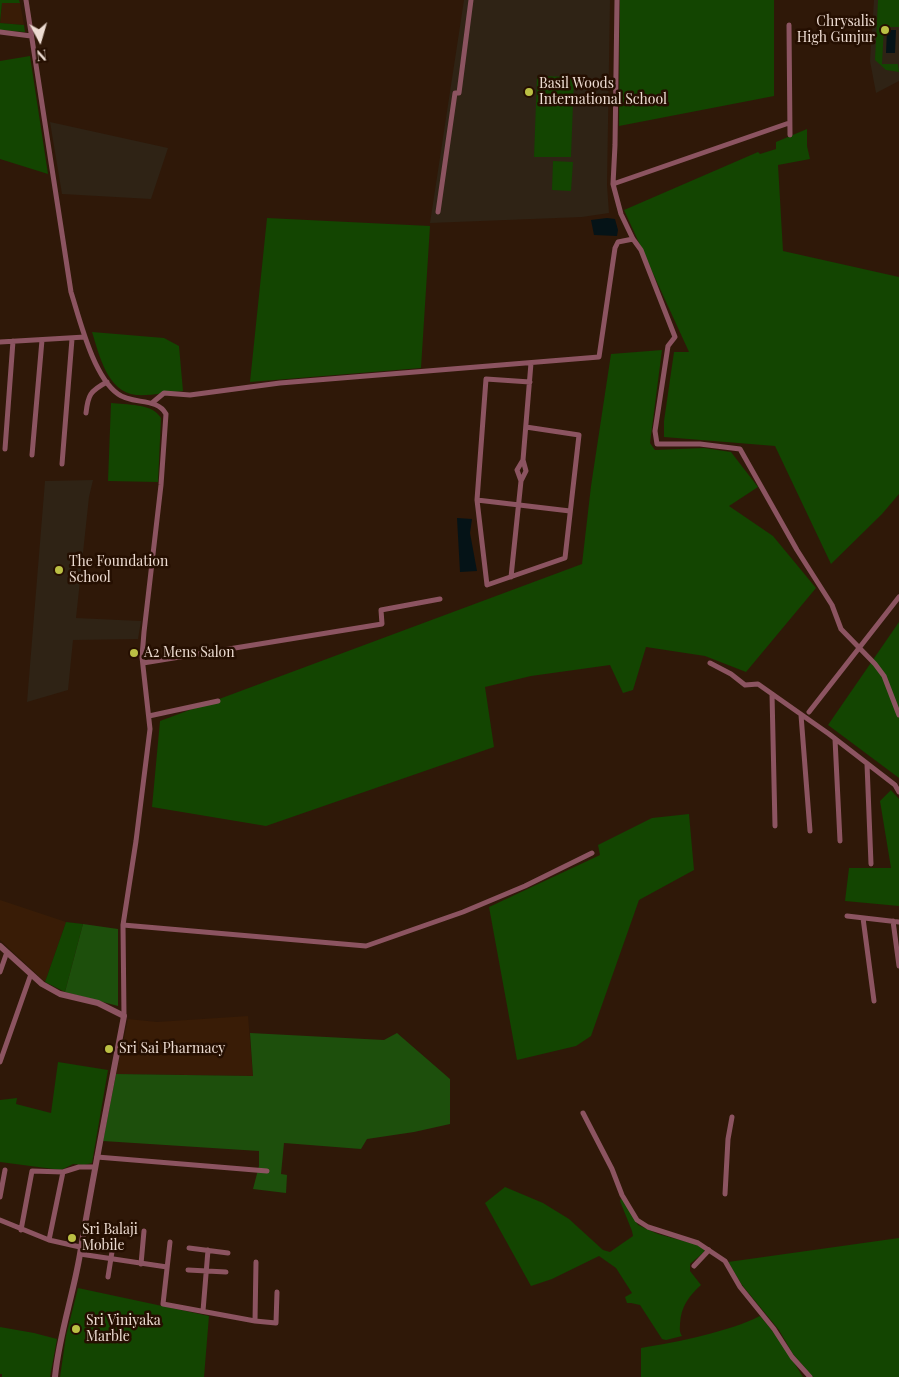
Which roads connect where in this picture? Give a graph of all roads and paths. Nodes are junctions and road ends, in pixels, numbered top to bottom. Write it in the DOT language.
graph roads {
  1 [pos="26,0"];
  2 [pos="471,0"];
  3 [pos="617,0"];
  4 [pos="789,25"];
  5 [pos="0,32"];
  6 [pos="31,36"];
  7 [pos="789,123"];
  8 [pos="790,135"];
  9 [pos="613,184"];
  10 [pos="438,212"];
  11 [pos="633,238"];
  12 [pos="85,337"];
  13 [pos="72,339"];
  14 [pos="42,340"];
  15 [pos="13,341"];
  16 [pos="0,342"];
  17 [pos="531,363"];
  18 [pos="107,382"];
  19 [pos="530,382"];
  20 [pos="152,403"];
  21 [pos="86,413"];
  22 [pos="526,427"];
  23 [pos="3,442"];
  24 [pos="5,449"];
  25 [pos="32,455"];
  26 [pos="62,464"];
  27 [pos="477,500"];
  28 [pos="518,505"];
  29 [pos="570,511"];
  30 [pos="511,576"];
  31 [pos="899,597"];
  32 [pos="440,599"];
  33 [pos="859,648"];
  34 [pos="143,663"];
  35 [pos="710,663"];
  36 [pos="772,694"];
  37 [pos="218,701"];
  38 [pos="809,712"];
  39 [pos="802,714"];
  40 [pos="899,715"];
  41 [pos="149,716"];
  42 [pos="835,738"];
  43 [pos="867,764"];
  44 [pos="897,785"];
  45 [pos="899,792"];
  46 [pos="775,826"];
  47 [pos="810,831"];
  48 [pos="840,841"];
  49 [pos="592,853"];
  50 [pos="871,864"];
  51 [pos="847,916"];
  52 [pos="863,918"];
  53 [pos="896,921"];
  54 [pos="124,925"];
  55 [pos="0,946"];
  56 [pos="7,952"];
  57 [pos="899,966"];
  58 [pos="0,972"];
  59 [pos="31,974"];
  60 [pos="874,1001"];
  61 [pos="124,1016"];
  62 [pos="0,1062"];
  63 [pos="584,1113"];
  64 [pos="732,1117"];
  65 [pos="97,1158"];
  66 [pos="95,1168"];
  67 [pos="5,1170"];
  68 [pos="62,1172"];
  69 [pos="267,1172"];
  70 [pos="725,1194"];
  71 [pos="0,1197"];
  72 [pos="0,1220"];
  73 [pos="21,1230"];
  74 [pos="144,1231"];
  75 [pos="114,1239"];
  76 [pos="49,1240"];
  77 [pos="170,1242"];
  78 [pos="189,1248"];
  79 [pos="208,1250"];
  80 [pos="709,1250"];
  81 [pos="80,1251"];
  82 [pos="228,1252"];
  83 [pos="111,1259"];
  84 [pos="256,1262"];
  85 [pos="140,1264"];
  86 [pos="694,1266"];
  87 [pos="167,1267"];
  88 [pos="188,1270"];
  89 [pos="206,1271"];
  90 [pos="226,1272"];
  91 [pos="108,1277"];
  92 [pos="276,1292"];
  93 [pos="203,1311"];
  94 [pos="255,1321"];
  95 [pos="55,1377"];
  96 [pos="810,1377"];
  1 -- 6 [label="street"];
  2 -- 10 [label="street"];
  3 -- 9 [label="street"];
  4 -- 7 [label="street"];
  5 -- 6 [label="street"];
  6 -- 12 [label="street"];
  7 -- 8 [label="street"];
  7 -- 9 [label="street"];
  9 -- 11 [label="street"];
  11 -- 17 [label="street"];
  11 -- 33 [label="street"];
  12 -- 13 [label="street"];
  12 -- 18 [label="street"];
  13 -- 14 [label="street"];
  13 -- 26 [label="street"];
  14 -- 15 [label="street"];
  14 -- 25 [label="street"];
  15 -- 16 [label="street"];
  15 -- 23 [label="street"];
  17 -- 19 [label="street"];
  17 -- 20 [label="street"];
  18 -- 20 [label="street"];
  18 -- 21 [label="street"];
  19 -- 22 [label="street"];
  19 -- 27 [label="street"];
  20 -- 34 [label="street"];
  22 -- 28 [label="street"];
  22 -- 29 [label="street"];
  23 -- 24 [label="street"];
  27 -- 28 [label="street"];
  27 -- 30 [label="street"];
  28 -- 29 [label="street"];
  28 -- 30 [label="street"];
  29 -- 30 [label="street"];
  31 -- 33 [label="street"];
  32 -- 34 [label="street"];
  33 -- 38 [label="street"];
  33 -- 40 [label="street"];
  34 -- 41 [label="street"];
  35 -- 36 [label="street"];
  36 -- 39 [label="street"];
  36 -- 46 [label="street"];
  37 -- 41 [label="street"];
  39 -- 42 [label="street"];
  39 -- 47 [label="street"];
  41 -- 54 [label="street"];
  42 -- 43 [label="street"];
  42 -- 48 [label="street"];
  43 -- 44 [label="street"];
  43 -- 50 [label="street"];
  44 -- 45 [label="street"];
  49 -- 54 [label="street"];
  51 -- 52 [label="street"];
  52 -- 53 [label="street"];
  52 -- 60 [label="street"];
  53 -- 57 [label="street"];
  54 -- 61 [label="street"];
  55 -- 56 [label="street"];
  56 -- 58 [label="street"];
  56 -- 59 [label="street"];
  59 -- 61 [label="street"];
  59 -- 62 [label="street"];
  61 -- 65 [label="street"];
  63 -- 80 [label="street"];
  64 -- 70 [label="street"];
  65 -- 66 [label="street"];
  65 -- 69 [label="street"];
  66 -- 68 [label="street"];
  66 -- 81 [label="street"];
  67 -- 71 [label="street"];
  68 -- 73 [label="street"];
  68 -- 76 [label="street"];
  72 -- 73 [label="street"];
  73 -- 76 [label="street"];
  74 -- 85 [label="street"];
  75 -- 83 [label="street"];
  76 -- 81 [label="street"];
  77 -- 87 [label="street"];
  78 -- 79 [label="street"];
  79 -- 82 [label="street"];
  79 -- 89 [label="street"];
  80 -- 86 [label="street"];
  80 -- 96 [label="street"];
  81 -- 83 [label="street"];
  81 -- 95 [label="street"];
  83 -- 85 [label="street"];
  83 -- 91 [label="street"];
  84 -- 94 [label="street"];
  85 -- 87 [label="street"];
  87 -- 93 [label="street"];
  88 -- 89 [label="street"];
  89 -- 90 [label="street"];
  89 -- 93 [label="street"];
  92 -- 94 [label="street"];
  93 -- 94 [label="street"];
}
